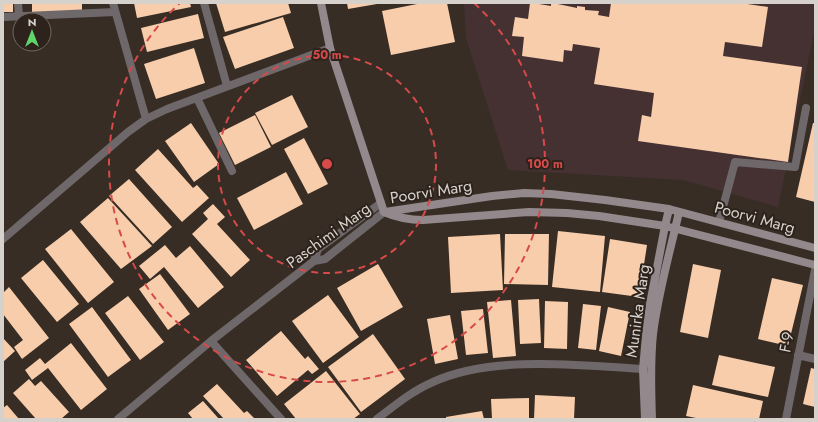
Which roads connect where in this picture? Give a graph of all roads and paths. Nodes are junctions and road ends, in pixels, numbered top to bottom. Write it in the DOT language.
graph roads {
  1 [pos="113,3"];
  2 [pos="204,3"];
  3 [pos="321,3"];
  4 [pos="115,12"];
  5 [pos="52,15"];
  6 [pos="330,48"];
  7 [pos="227,86"];
  8 [pos="197,98"];
  9 [pos="806,108"];
  10 [pos="146,119"];
  11 [pos="232,171"];
  12 [pos="381,203"];
  13 [pos="669,209"];
  14 [pos="384,212"];
  15 [pos="679,212"];
  16 [pos="719,222"];
  17 [pos="665,226"];
  18 [pos="675,228"];
  19 [pos="3,239"];
  20 [pos="815,248"];
  21 [pos="314,261"];
  22 [pos="815,265"];
  23 [pos="815,270"];
  24 [pos="211,341"];
  25 [pos="798,355"];
  26 [pos="815,359"];
  27 [pos="643,369"];
  28 [pos="118,419"];
  29 [pos="281,419"];
  30 [pos="377,419"];
  31 [pos="645,419"];
  32 [pos="652,419"];
  33 [pos="786,419"];
  1 -- 4 [label="street"];
  2 -- 7 [label="street"];
  3 -- 6 [label="main road, Paschimi Marg"];
  4 -- 5 [label="street"];
  4 -- 10 [label="street"];
  6 -- 7 [label="street"];
  6 -- 12 [label="main road, Paschimi Marg"];
  7 -- 8 [label="street"];
  8 -- 10 [label="street"];
  8 -- 11 [label="street"];
  9 -- 16 [label="street"];
  10 -- 19 [label="street"];
  12 -- 14 [label="main road, Paschimi Marg"];
  12 -- 21 [label="street"];
  13 -- 14 [label="main road, Poorvi Marg"];
  13 -- 15 [label="main road, Poorvi Marg"];
  13 -- 17 [label="main road, Munirka Marg"];
  14 -- 17 [label="main road, Poorvi Marg"];
  14 -- 21 [label="street, Paschimi Marg"];
  15 -- 16 [label="main road, Poorvi Marg"];
  15 -- 18 [label="main road, Munirka Marg"];
  16 -- 20 [label="main road, Poorvi Marg"];
  17 -- 18 [label="main road, Poorvi Marg"];
  17 -- 27 [label="main road, Munirka Marg"];
  18 -- 22 [label="main road, Poorvi Marg"];
  18 -- 32 [label="main road, Munirka Marg"];
  21 -- 24 [label="street, Paschimi Marg"];
  23 -- 25 [label="street, F-9"];
  24 -- 28 [label="street, Paschimi Marg"];
  24 -- 29 [label="street"];
  25 -- 26 [label="street"];
  25 -- 33 [label="street, F-9"];
  27 -- 30 [label="street"];
  27 -- 31 [label="main road, Munirka Marg"];
}
